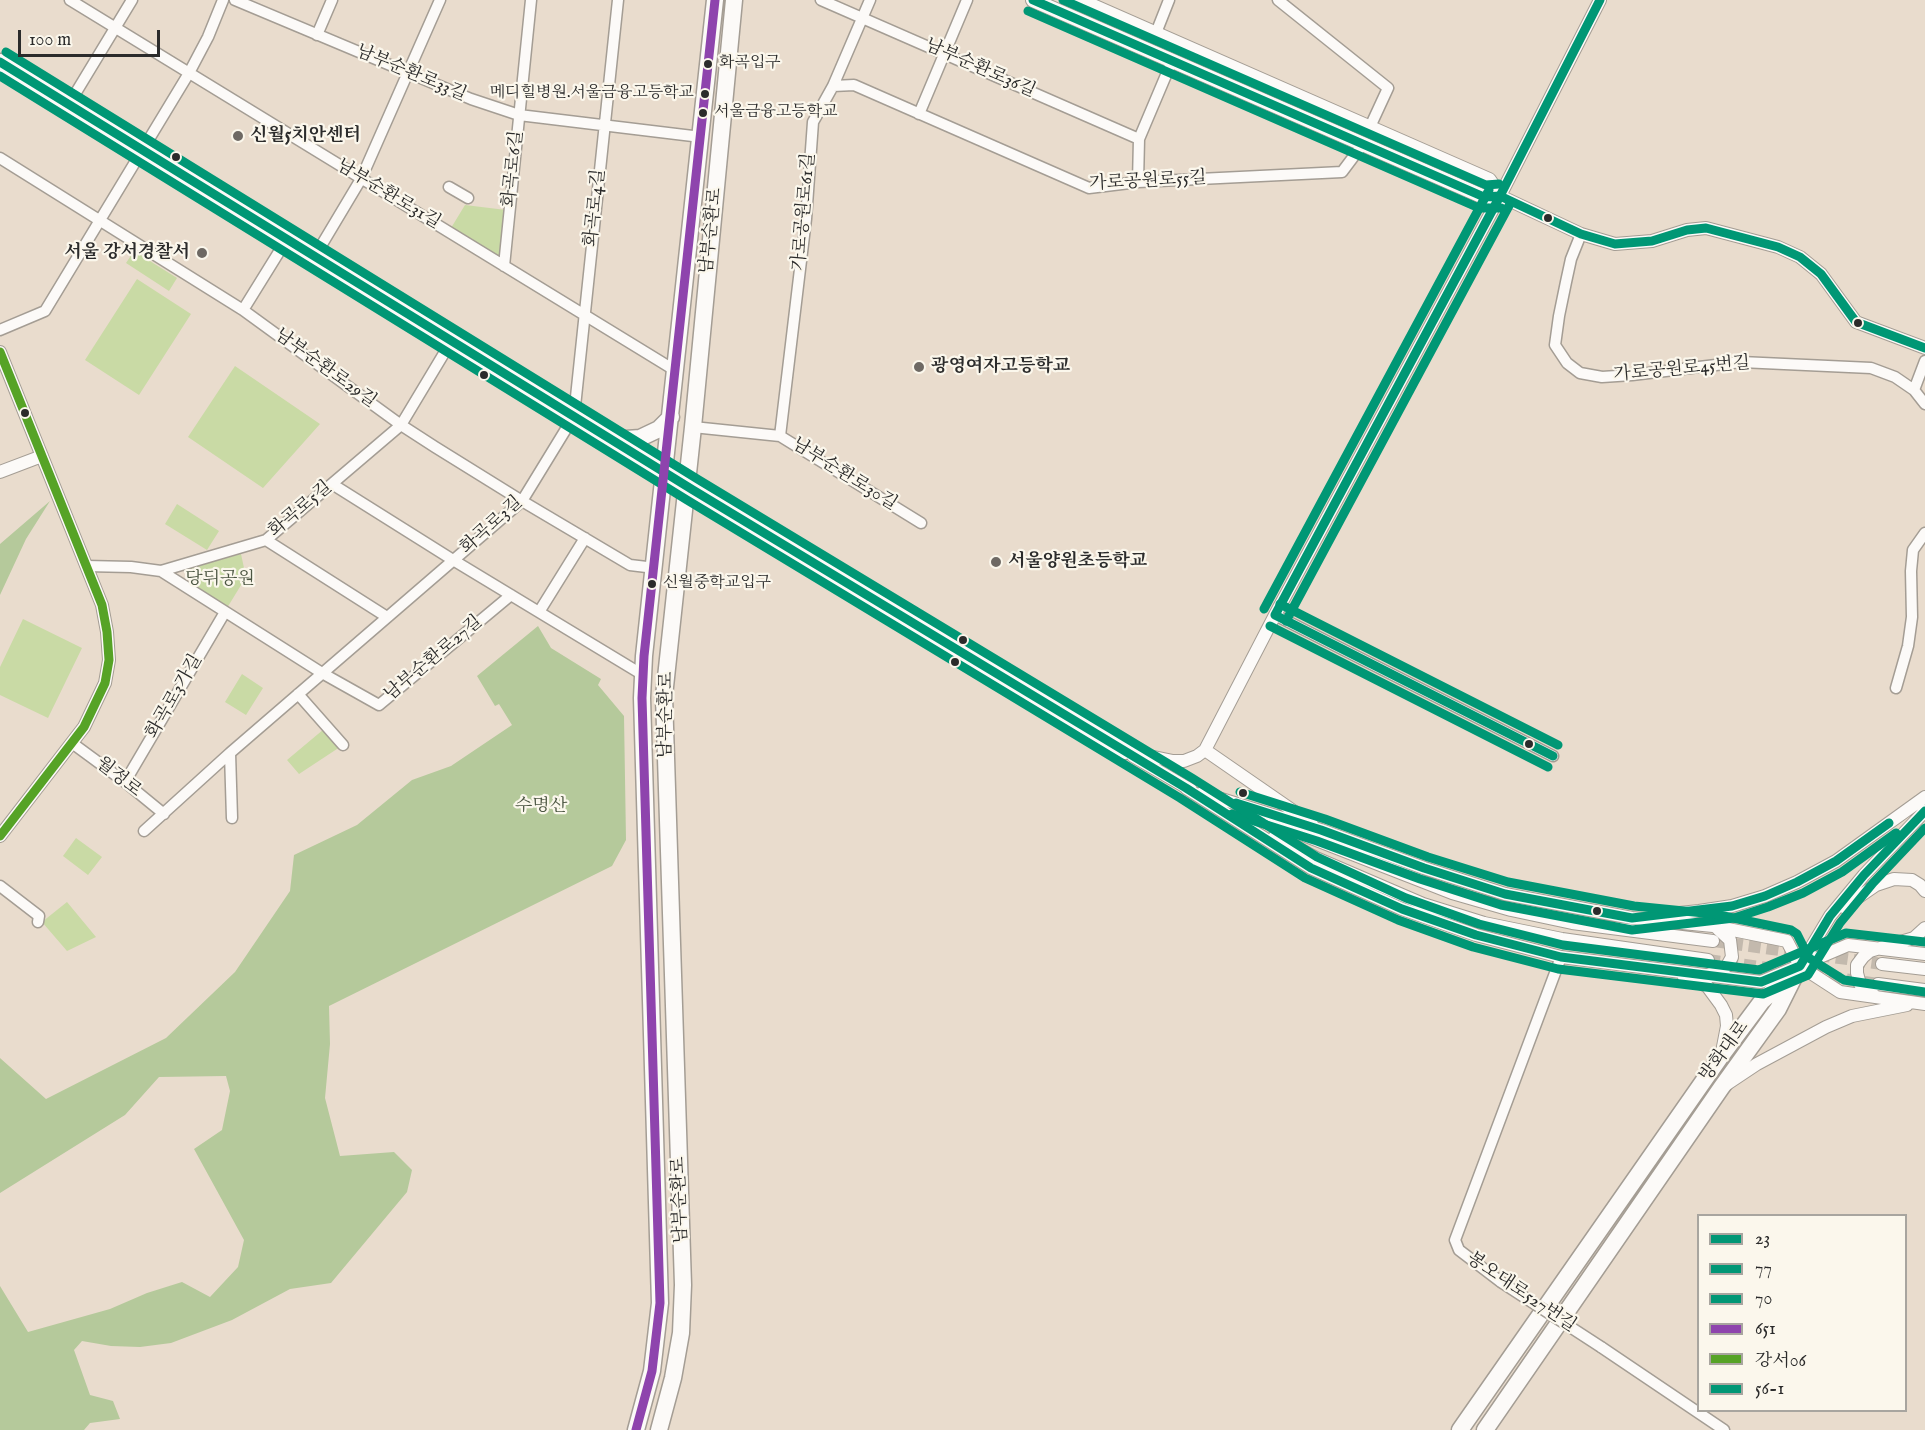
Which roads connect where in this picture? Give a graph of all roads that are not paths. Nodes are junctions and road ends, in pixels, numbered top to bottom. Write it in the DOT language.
graph roads {
  1 [pos="70,0"];
  2 [pos="132,0"];
  3 [pos="223,0"];
  4 [pos="235,0"];
  5 [pos="332,0"];
  6 [pos="440,0"];
  7 [pos="531,0"];
  8 [pos="618,0"];
  9 [pos="715,0"];
  10 [pos="734,0"];
  11 [pos="821,0"];
  12 [pos="870,0"];
  13 [pos="967,0"];
  14 [pos="1033,0"];
  15 [pos="1079,0"];
  16 [pos="1169,0"];
  17 [pos="1278,0"];
  18 [pos="1600,0"];
  19 [pos="862,18"];
  20 [pos="115,28"];
  21 [pos="1156,33"];
  22 [pos="317,34"];
  23 [pos="944,52"];
  24 [pos="1172,61"];
  25 [pos="0,62"];
  26 [pos="189,73"];
  27 [pos="408,73"];
  28 [pos="833,86"];
  29 [pos="69,104"];
  30 [pos="919,114"];
  31 [pos="519,115"];
  32 [pos="605,125"];
  33 [pos="1370,127"];
  34 [pos="701,137"];
  35 [pos="1139,139"];
  36 [pos="1363,144"];
  37 [pos="143,150"];
  38 [pos="0,158"];
  39 [pos="361,179"];
  40 [pos="1138,182"];
  41 [pos="449,187"];
  42 [pos="1500,196"];
  43 [pos="468,198"];
  44 [pos="100,220"];
  45 [pos="1581,234"];
  46 [pos="287,239"];
  47 [pos="315,256"];
  48 [pos="504,266"];
  49 [pos="243,310"];
  50 [pos="585,315"];
  51 [pos="0,330"];
  52 [pos="452,340"];
  53 [pos="1925,348"];
  54 [pos="0,352"];
  55 [pos="1925,361"];
  56 [pos="676,371"];
  57 [pos="1914,390"];
  58 [pos="674,394"];
  59 [pos="1925,404"];
  60 [pos="574,416"];
  61 [pos="671,417"];
  62 [pos="693,424"];
  63 [pos="401,425"];
  64 [pos="780,436"];
  65 [pos="612,440"];
  66 [pos="42,456"];
  67 [pos="0,472"];
  68 [pos="665,473"];
  69 [pos="333,484"];
  70 [pos="687,486"];
  71 [pos="522,501"];
  72 [pos="921,523"];
  73 [pos="1925,533"];
  74 [pos="585,538"];
  75 [pos="266,540"];
  76 [pos="657,542"];
  77 [pos="453,561"];
  78 [pos="86,566"];
  79 [pos="654,568"];
  80 [pos="161,571"];
  81 [pos="676,592"];
  82 [pos="511,595"];
  83 [pos="225,612"];
  84 [pos="539,612"];
  85 [pos="1275,615"];
  86 [pos="387,617"];
  87 [pos="322,673"];
  88 [pos="643,675"];
  89 [pos="1896,688"];
  90 [pos="298,694"];
  91 [pos="72,743"];
  92 [pos="343,745"];
  93 [pos="1205,750"];
  94 [pos="1125,751"];
  95 [pos="230,753"];
  96 [pos="1552,756"];
  97 [pos="125,782"];
  98 [pos="1186,788"];
  99 [pos="1925,797"];
  100 [pos="1925,811"];
  101 [pos="164,814"];
  102 [pos="232,818"];
  103 [pos="1321,830"];
  104 [pos="144,831"];
  105 [pos="0,836"];
  106 [pos="0,886"];
  107 [pos="1925,891"];
  108 [pos="1830,916"];
  109 [pos="1632,918"];
  110 [pos="38,922"];
  111 [pos="1713,926"];
  112 [pos="1925,928"];
  113 [pos="1713,941"];
  114 [pos="1882,948"];
  115 [pos="1925,954"];
  116 [pos="1561,957"];
  117 [pos="1708,960"];
  118 [pos="1882,964"];
  119 [pos="1800,966"];
  120 [pos="1925,969"];
  121 [pos="1669,971"];
  122 [pos="1706,975"];
  123 [pos="1878,984"];
  124 [pos="1925,990"];
  125 [pos="1877,997"];
  126 [pos="1921,1003"];
  127 [pos="1721,1056"];
  128 [pos="1721,1088"];
  129 [pos="1697,1412"];
  130 [pos="1697,1412"];
  131 [pos="636,1430"];
  132 [pos="659,1430"];
  133 [pos="1460,1430"];
  134 [pos="1485,1430"];
  135 [pos="1724,1430"];
  1 -- 20 [label="street, 남부순환로31길"];
  2 -- 20 [label="street"];
  3 -- 26 [label="street"];
  4 -- 22 [label="street, 남부순환로33길"];
  5 -- 22 [label="street"];
  6 -- 27 [label="street"];
  7 -- 31 [label="street, 화곡로6길"];
  8 -- 32 [label="street, 화곡로4길"];
  9 -- 34 [label="main road, 남부순환로"];
  10 -- 62 [label="main road, 남부순환로"];
  11 -- 19 [label="street, 남부순환로36길"];
  12 -- 19 [label="street, 가로공원로61길"];
  13 -- 23 [label="street"];
  14 -- 24 [label="main road"];
  15 -- 21 [label="main road"];
  16 -- 21 [label="street"];
  17 -- 33 [label="street"];
  18 -- 42 [label="street"];
  19 -- 23 [label="street, 남부순환로36길"];
  19 -- 28 [label="street, 가로공원로61길"];
  20 -- 26 [label="street, 남부순환로31길"];
  20 -- 29 [label="street"];
  21 -- 33 [label="main road"];
  22 -- 27 [label="street, 남부순환로33길"];
  23 -- 30 [label="street"];
  23 -- 35 [label="street, 남부순환로36길"];
  24 -- 35 [label="street"];
  24 -- 36 [label="main road"];
  25 -- 29 [label="main road"];
  26 -- 37 [label="street"];
  26 -- 39 [label="street, 남부순환로31길"];
  27 -- 31 [label="street, 남부순환로33길"];
  27 -- 39 [label="street"];
  28 -- 30 [label="street, 가로공원로55길"];
  28 -- 64 [label="street, 가로공원로61길"];
  29 -- 37 [label="main road"];
  30 -- 40 [label="street, 가로공원로55길"];
  31 -- 32 [label="street, 남부순환로33길"];
  31 -- 48 [label="street, 화곡로6길"];
  32 -- 34 [label="street, 남부순환로33길"];
  32 -- 50 [label="street, 화곡로4길"];
  33 -- 42 [label="main road"];
  34 -- 56 [label="main road, 남부순환로"];
  35 -- 40 [label="street"];
  36 -- 40 [label="street, 가로공원로55길"];
  36 -- 42 [label="main road"];
  37 -- 44 [label="street"];
  37 -- 46 [label="main road"];
  38 -- 44 [label="street, 남부순환로29길"];
  39 -- 47 [label="street"];
  39 -- 48 [label="street, 남부순환로31길"];
  41 -- 43 [label="street"];
  42 -- 45 [label="street"];
  42 -- 85 [label="street"];
  44 -- 49 [label="street, 남부순환로29길"];
  44 -- 51 [label="street"];
  45 -- 53 [label="street"];
  45 -- 57 [label="street, 가로공원로45번길"];
  46 -- 47 [label="main road"];
  46 -- 49 [label="street"];
  47 -- 52 [label="main road"];
  48 -- 50 [label="street, 남부순환로31길"];
  49 -- 63 [label="street, 남부순환로29길"];
  50 -- 56 [label="street, 남부순환로31길"];
  50 -- 60 [label="street, 화곡로4길"];
  52 -- 60 [label="main road"];
  52 -- 63 [label="street, 화곡로5길"];
  54 -- 66 [label="street"];
  55 -- 57 [label="street"];
  56 -- 58 [label="main road, 남부순환로"];
  57 -- 59 [label="street, 가로공원로45번길"];
  58 -- 61 [label="main road, 남부순환로"];
  58 -- 62 [label="main road"];
  60 -- 65 [label="main road"];
  60 -- 71 [label="street, 화곡로3길"];
  61 -- 65 [label="main road"];
  61 -- 68 [label="main road, 남부순환로"];
  62 -- 64 [label="street, 남부순환로30길"];
  62 -- 70 [label="main road, 남부순환로"];
  63 -- 69 [label="street, 화곡로5길"];
  63 -- 71 [label="street, 남부순환로29길"];
  64 -- 72 [label="street, 남부순환로30길"];
  65 -- 68 [label="main road"];
  66 -- 67 [label="street"];
  66 -- 78 [label="street"];
  68 -- 70 [label="main road"];
  68 -- 76 [label="main road, 남부순환로"];
  69 -- 75 [label="street, 화곡로5길"];
  69 -- 77 [label="street"];
  70 -- 81 [label="main road, 남부순환로"];
  70 -- 94 [label="main road"];
  71 -- 74 [label="street, 남부순환로29길"];
  71 -- 77 [label="street, 화곡로3길"];
  73 -- 89 [label="street"];
  74 -- 79 [label="street, 남부순환로29길"];
  74 -- 84 [label="street"];
  75 -- 80 [label="street, 화곡로5길"];
  75 -- 86 [label="street"];
  76 -- 79 [label="main road, 남부순환로"];
  76 -- 81 [label="main road"];
  77 -- 82 [label="street"];
  77 -- 86 [label="street, 화곡로3길"];
  78 -- 80 [label="street, 화곡로5길"];
  78 -- 91 [label="street"];
  79 -- 88 [label="main road, 남부순환로"];
  80 -- 83 [label="street"];
  81 -- 132 [label="main road, 남부순환로"];
  82 -- 84 [label="street"];
  82 -- 87 [label="street, 남부순환로27길"];
  83 -- 87 [label="street"];
  83 -- 97 [label="street, 화곡로3가길"];
  84 -- 88 [label="street"];
  85 -- 93 [label="street"];
  85 -- 96 [label="street"];
  86 -- 87 [label="street, 화곡로3길"];
  87 -- 90 [label="street, 화곡로3길"];
  88 -- 131 [label="main road, 남부순환로"];
  90 -- 92 [label="street"];
  90 -- 95 [label="street, 화곡로3길"];
  91 -- 97 [label="street, 월정로"];
  91 -- 105 [label="street"];
  93 -- 94 [label="street"];
  93 -- 103 [label="street"];
  94 -- 98 [label="street"];
  95 -- 101 [label="street, 화곡로3길"];
  95 -- 102 [label="street"];
  97 -- 101 [label="street, 월정로"];
  98 -- 103 [label="street"];
  98 -- 113 [label="street"];
  98 -- 116 [label="street"];
  98 -- 117 [label="street"];
  99 -- 109 [label="street"];
  100 -- 108 [label="street"];
  101 -- 104 [label="street, 화곡로3길"];
  103 -- 109 [label="street"];
  106 -- 110 [label="street"];
  107 -- 108 [label="street"];
  108 -- 119 [label="street"];
  109 -- 111 [label="street"];
  111 -- 119 [label="street"];
  111 -- 122 [label="street"];
  112 -- 114 [label="street"];
  114 -- 115 [label="street"];
  114 -- 119 [label="street"];
  114 -- 125 [label="street"];
  116 -- 121 [label="street"];
  116 -- 129 [label="street, 봉오대로527번길, bridge"];
  118 -- 120 [label="street"];
  119 -- 122 [label="street"];
  119 -- 125 [label="street"];
  119 -- 127 [label="main road, 방화대로"];
  119 -- 128 [label="main road, 방화대로"];
  121 -- 122 [label="street"];
  121 -- 127 [label="street"];
  123 -- 124 [label="street"];
  125 -- 126 [label="street"];
  126 -- 128 [label="street"];
  127 -- 133 [label="main road, 방화대로"];
  128 -- 134 [label="main road, 방화대로"];
  130 -- 135 [label="street, 봉오대로527번길, bridge"];
}
